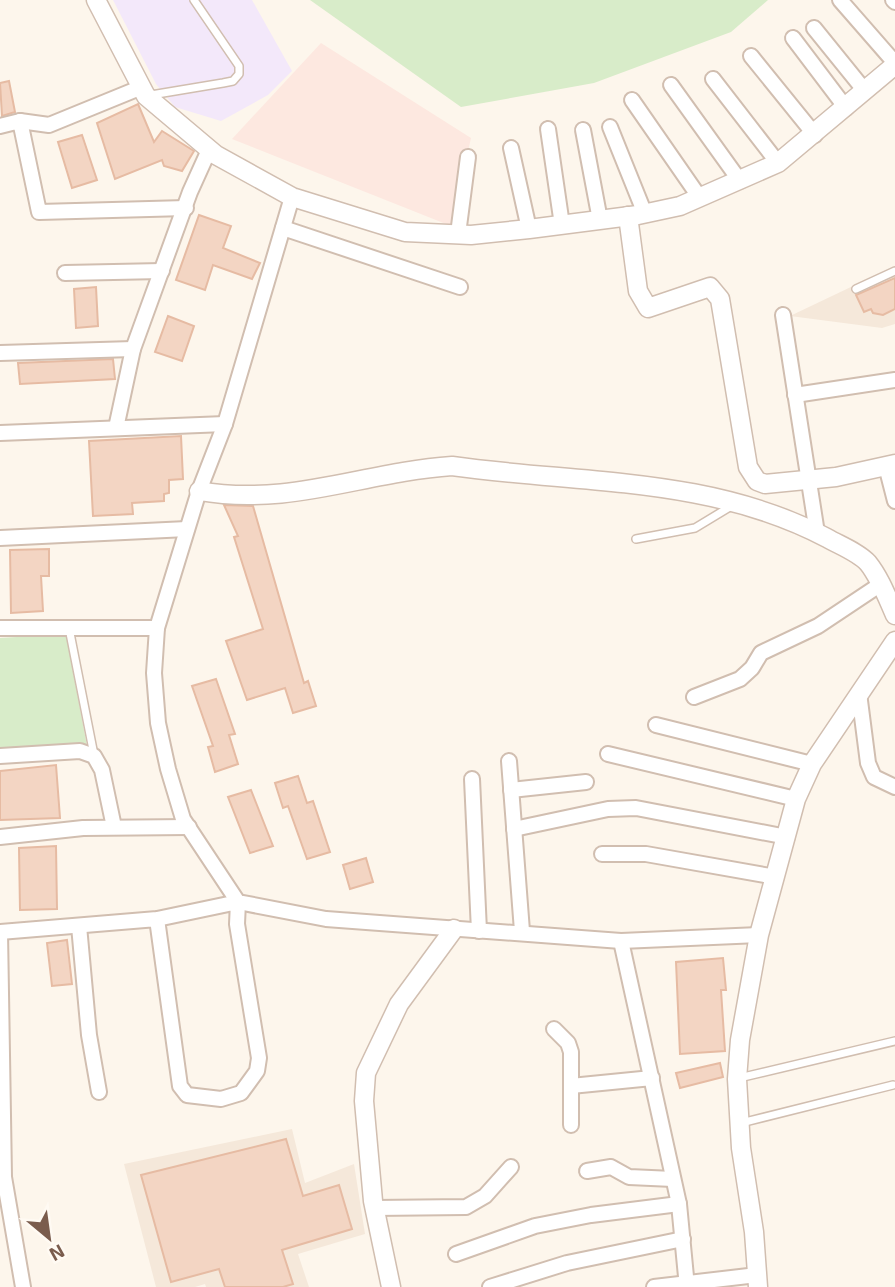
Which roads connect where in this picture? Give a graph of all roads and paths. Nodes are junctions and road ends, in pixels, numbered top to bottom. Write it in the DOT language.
graph roads {
  1 [pos="96,0"];
  2 [pos="194,0"];
  3 [pos="840,0"];
  4 [pos="814,28"];
  5 [pos="793,38"];
  6 [pos="751,56"];
  7 [pos="895,64"];
  8 [pos="713,79"];
  9 [pos="671,85"];
  10 [pos="144,91"];
  11 [pos="865,91"];
  12 [pos="632,100"];
  13 [pos="846,108"];
  14 [pos="20,121"];
  15 [pos="0,126"];
  16 [pos="610,127"];
  17 [pos="548,129"];
  18 [pos="583,130"];
  19 [pos="815,135"];
  20 [pos="511,148"];
  21 [pos="209,150"];
  22 [pos="468,158"];
  23 [pos="778,163"];
  24 [pos="740,181"];
  25 [pos="292,197"];
  26 [pos="700,198"];
  27 [pos="186,208"];
  28 [pos="636,215"];
  29 [pos="600,220"];
  30 [pos="562,225"];
  31 [pos="283,228"];
  32 [pos="528,229"];
  33 [pos="458,234"];
  34 [pos="162,271"];
  35 [pos="895,271"];
  36 [pos="65,273"];
  37 [pos="460,287"];
  38 [pos="856,289"];
  39 [pos="783,315"];
  40 [pos="133,349"];
  41 [pos="0,353"];
  42 [pos="895,380"];
  43 [pos="795,396"];
  44 [pos="225,424"];
  45 [pos="116,428"];
  46 [pos="0,433"];
  47 [pos="890,465"];
  48 [pos="808,480"];
  49 [pos="199,491"];
  50 [pos="895,501"];
  51 [pos="736,503"];
  52 [pos="187,529"];
  53 [pos="817,533"];
  54 [pos="0,538"];
  55 [pos="636,539"];
  56 [pos="881,584"];
  57 [pos="895,615"];
  58 [pos="0,628"];
  59 [pos="69,628"];
  60 [pos="157,628"];
  61 [pos="894,645"];
  62 [pos="859,693"];
  63 [pos="694,697"];
  64 [pos="656,725"];
  65 [pos="608,754"];
  66 [pos="0,756"];
  67 [pos="94,756"];
  68 [pos="509,761"];
  69 [pos="812,764"];
  70 [pos="472,779"];
  71 [pos="586,782"];
  72 [pos="895,787"];
  73 [pos="511,790"];
  74 [pos="796,799"];
  75 [pos="114,827"];
  76 [pos="189,827"];
  77 [pos="514,829"];
  78 [pos="0,837"];
  79 [pos="787,837"];
  80 [pos="602,854"];
  81 [pos="776,877"];
  82 [pos="238,902"];
  83 [pos="157,919"];
  84 [pos="79,926"];
  85 [pos="454,929"];
  86 [pos="479,931"];
  87 [pos="522,931"];
  88 [pos="0,932"];
  89 [pos="759,935"];
  90 [pos="621,941"];
  91 [pos="554,1029"];
  92 [pos="895,1041"];
  93 [pos="652,1078"];
  94 [pos="737,1079"];
  95 [pos="893,1085"];
  96 [pos="571,1086"];
  97 [pos="99,1092"];
  98 [pos="740,1124"];
  99 [pos="571,1125"];
  100 [pos="1,1147"];
  101 [pos="511,1167"];
  102 [pos="587,1171"];
  103 [pos="673,1179"];
  104 [pos="679,1204"];
  105 [pos="374,1208"];
  106 [pos="683,1239"];
  107 [pos="456,1254"];
  108 [pos="758,1281"];
  109 [pos="687,1285"];
  110 [pos="23,1287"];
  111 [pos="391,1287"];
  112 [pos="490,1287"];
  113 [pos="654,1287"];
  1 -- 10 [label="street"];
  2 -- 10 [label="lane"];
  3 -- 7 [label="street"];
  4 -- 11 [label="street"];
  5 -- 13 [label="street"];
  6 -- 19 [label="street"];
  7 -- 11 [label="street"];
  8 -- 23 [label="street"];
  9 -- 24 [label="street"];
  10 -- 14 [label="street"];
  10 -- 21 [label="street"];
  11 -- 13 [label="street"];
  12 -- 26 [label="street"];
  13 -- 19 [label="street"];
  14 -- 15 [label="street"];
  14 -- 27 [label="street"];
  16 -- 28 [label="street"];
  17 -- 30 [label="street"];
  18 -- 29 [label="street"];
  19 -- 23 [label="street"];
  20 -- 32 [label="street"];
  21 -- 25 [label="street"];
  21 -- 27 [label="street"];
  22 -- 33 [label="street"];
  23 -- 24 [label="street"];
  24 -- 26 [label="street"];
  25 -- 31 [label="street"];
  25 -- 33 [label="street"];
  26 -- 28 [label="street"];
  27 -- 34 [label="street"];
  28 -- 29 [label="street"];
  28 -- 48 [label="street"];
  29 -- 30 [label="street"];
  30 -- 32 [label="street"];
  31 -- 37 [label="street"];
  31 -- 44 [label="street"];
  32 -- 33 [label="street"];
  34 -- 36 [label="street"];
  34 -- 40 [label="street"];
  35 -- 38 [label="lane"];
  39 -- 43 [label="street"];
  40 -- 41 [label="street"];
  40 -- 45 [label="street"];
  42 -- 43 [label="street"];
  43 -- 48 [label="street"];
  44 -- 45 [label="street"];
  44 -- 49 [label="street"];
  45 -- 46 [label="street"];
  47 -- 48 [label="street"];
  47 -- 50 [label="street"];
  48 -- 53 [label="street"];
  49 -- 51 [label="street"];
  49 -- 52 [label="street"];
  51 -- 53 [label="street"];
  51 -- 55 [label="lane"];
  52 -- 54 [label="street"];
  52 -- 60 [label="street"];
  53 -- 56 [label="street"];
  56 -- 57 [label="street"];
  56 -- 63 [label="street"];
  58 -- 59 [label="street"];
  59 -- 60 [label="street"];
  59 -- 67 [label="lane"];
  60 -- 76 [label="street"];
  61 -- 62 [label="street"];
  62 -- 69 [label="street"];
  62 -- 72 [label="street"];
  64 -- 69 [label="street"];
  65 -- 74 [label="street"];
  66 -- 67 [label="street"];
  67 -- 75 [label="street"];
  68 -- 73 [label="street"];
  69 -- 74 [label="street"];
  70 -- 86 [label="street"];
  71 -- 73 [label="street"];
  73 -- 77 [label="street"];
  74 -- 79 [label="street"];
  75 -- 76 [label="street"];
  75 -- 78 [label="street"];
  76 -- 82 [label="street"];
  77 -- 79 [label="street"];
  77 -- 87 [label="street"];
  79 -- 81 [label="street"];
  80 -- 81 [label="street"];
  81 -- 89 [label="street"];
  82 -- 83 [label="street"];
  82 -- 83 [label="street"];
  82 -- 85 [label="street"];
  83 -- 84 [label="street"];
  84 -- 88 [label="street"];
  84 -- 97 [label="street"];
  85 -- 86 [label="street"];
  85 -- 105 [label="street"];
  86 -- 87 [label="street"];
  87 -- 90 [label="street"];
  88 -- 100 [label="street"];
  89 -- 90 [label="street"];
  89 -- 94 [label="street"];
  90 -- 93 [label="street"];
  91 -- 96 [label="street"];
  92 -- 94 [label="lane"];
  93 -- 96 [label="street"];
  93 -- 103 [label="street"];
  94 -- 98 [label="street"];
  95 -- 98 [label="lane"];
  96 -- 99 [label="street"];
  98 -- 108 [label="street"];
  100 -- 110 [label="street"];
  101 -- 105 [label="street"];
  102 -- 103 [label="street"];
  103 -- 104 [label="street"];
  104 -- 106 [label="street"];
  104 -- 107 [label="street"];
  105 -- 111 [label="street"];
  106 -- 109 [label="street"];
  106 -- 112 [label="street"];
  108 -- 109 [label="street"];
  109 -- 113 [label="street"];
}
